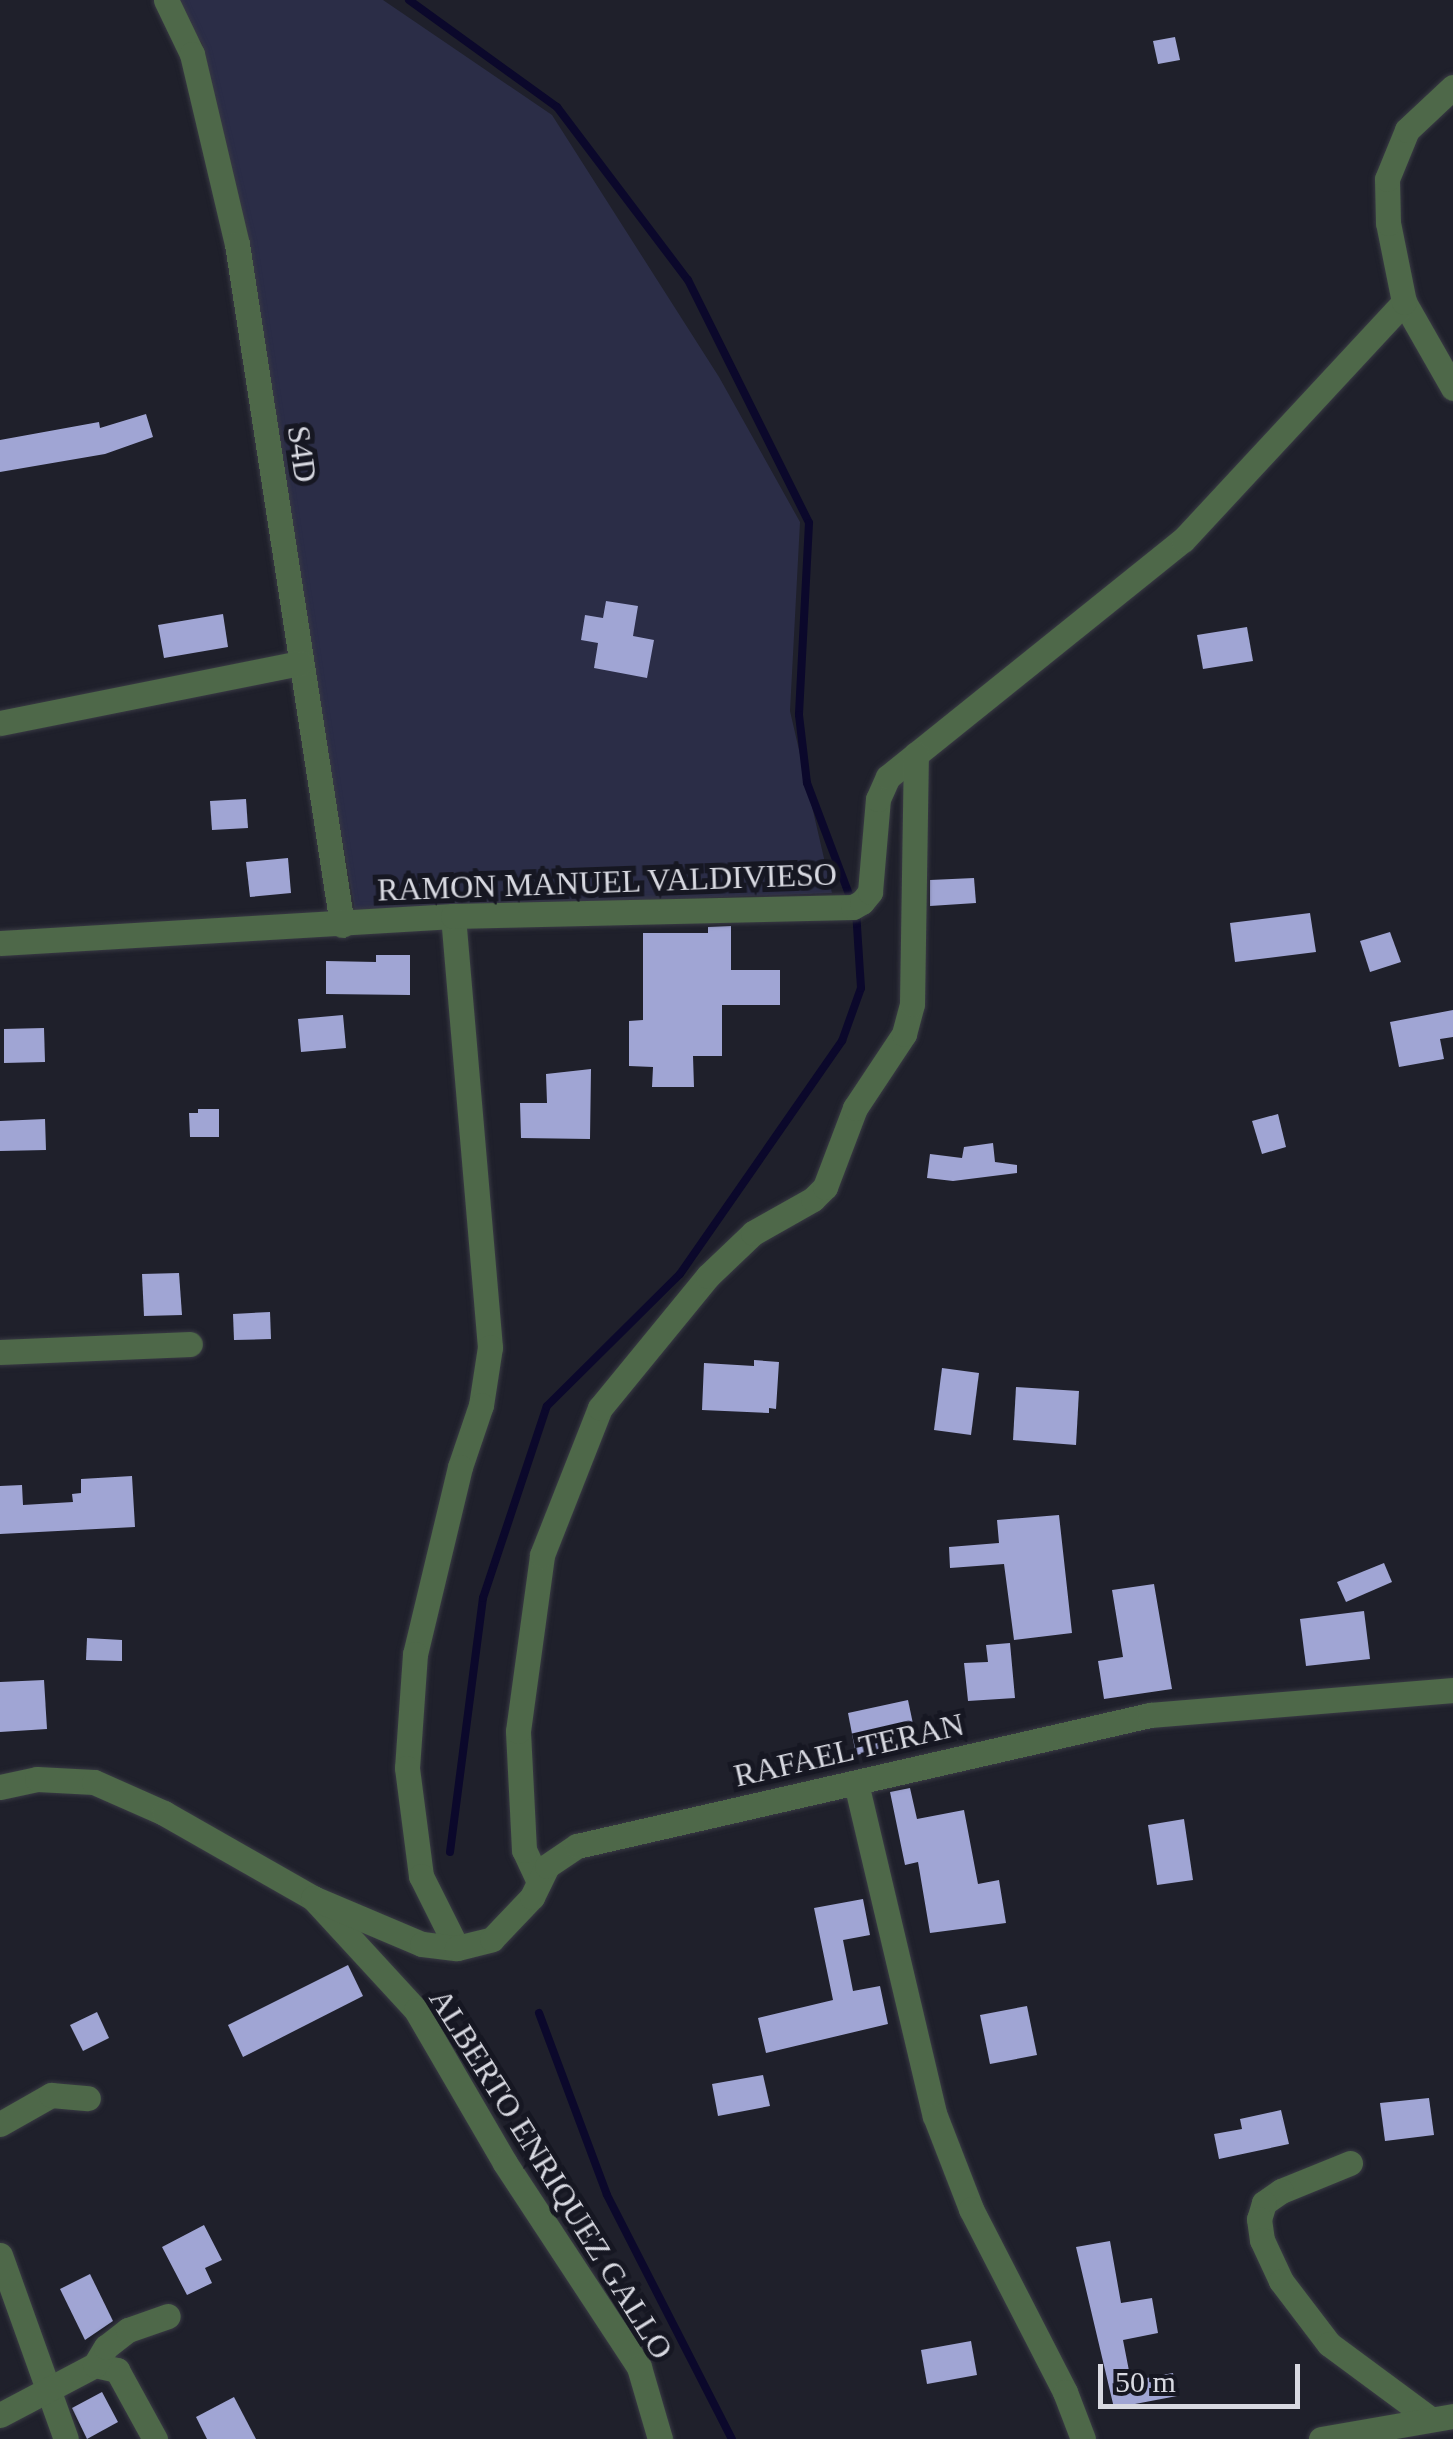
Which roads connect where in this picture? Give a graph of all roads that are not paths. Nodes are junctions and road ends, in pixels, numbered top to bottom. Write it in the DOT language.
graph roads {
  1 [pos="166,0"];
  2 [pos="1453,87"];
  3 [pos="1404,302"];
  4 [pos="1453,388"];
  5 [pos="300,663"];
  6 [pos="0,723"];
  7 [pos="916,754"];
  8 [pos="453,916"];
  9 [pos="342,925"];
  10 [pos="0,944"];
  11 [pos="190,1344"];
  12 [pos="0,1352"];
  13 [pos="1453,1690"];
  14 [pos="856,1782"];
  15 [pos="0,1786"];
  16 [pos="539,1882"];
  17 [pos="313,1898"];
  18 [pos="456,1948"];
  19 [pos="88,2098"];
  20 [pos="0,2124"];
  21 [pos="1350,2164"];
  22 [pos="0,2255"];
  23 [pos="168,2316"];
  24 [pos="95,2365"];
  25 [pos="44,2388"];
  26 [pos="0,2414"];
  27 [pos="1441,2417"];
  28 [pos="66,2439"];
  29 [pos="155,2439"];
  30 [pos="660,2439"];
  31 [pos="1083,2439"];
  32 [pos="1320,2439"];
  1 -- 5 [label="street, S4D"];
  2 -- 3 [label="street"];
  3 -- 4 [label="street"];
  3 -- 7 [label="street, RAMON MANUEL VALDIVIESO"];
  5 -- 6 [label="street"];
  5 -- 9 [label="street, S4D"];
  7 -- 8 [label="street, RAMON MANUEL VALDIVIESO"];
  7 -- 16 [label="street"];
  8 -- 9 [label="street, RAMON MANUEL VALDIVIESO"];
  8 -- 18 [label="street"];
  9 -- 10 [label="street, RAMON MANUEL VALDIVIESO"];
  11 -- 12 [label="street"];
  13 -- 14 [label="street, RAFAEL TERAN"];
  14 -- 16 [label="street, RAFAEL TERAN"];
  14 -- 31 [label="street"];
  15 -- 17 [label="street, ALBERTO ENRIQUEZ GALLO"];
  16 -- 18 [label="street, RAFAEL TERAN"];
  17 -- 18 [label="street"];
  17 -- 30 [label="street, ALBERTO ENRIQUEZ GALLO"];
  19 -- 20 [label="street"];
  21 -- 27 [label="street"];
  22 -- 25 [label="street"];
  23 -- 24 [label="street"];
  24 -- 25 [label="street"];
  24 -- 29 [label="street"];
  25 -- 26 [label="street"];
  25 -- 28 [label="street"];
  27 -- 32 [label="street"];
}
